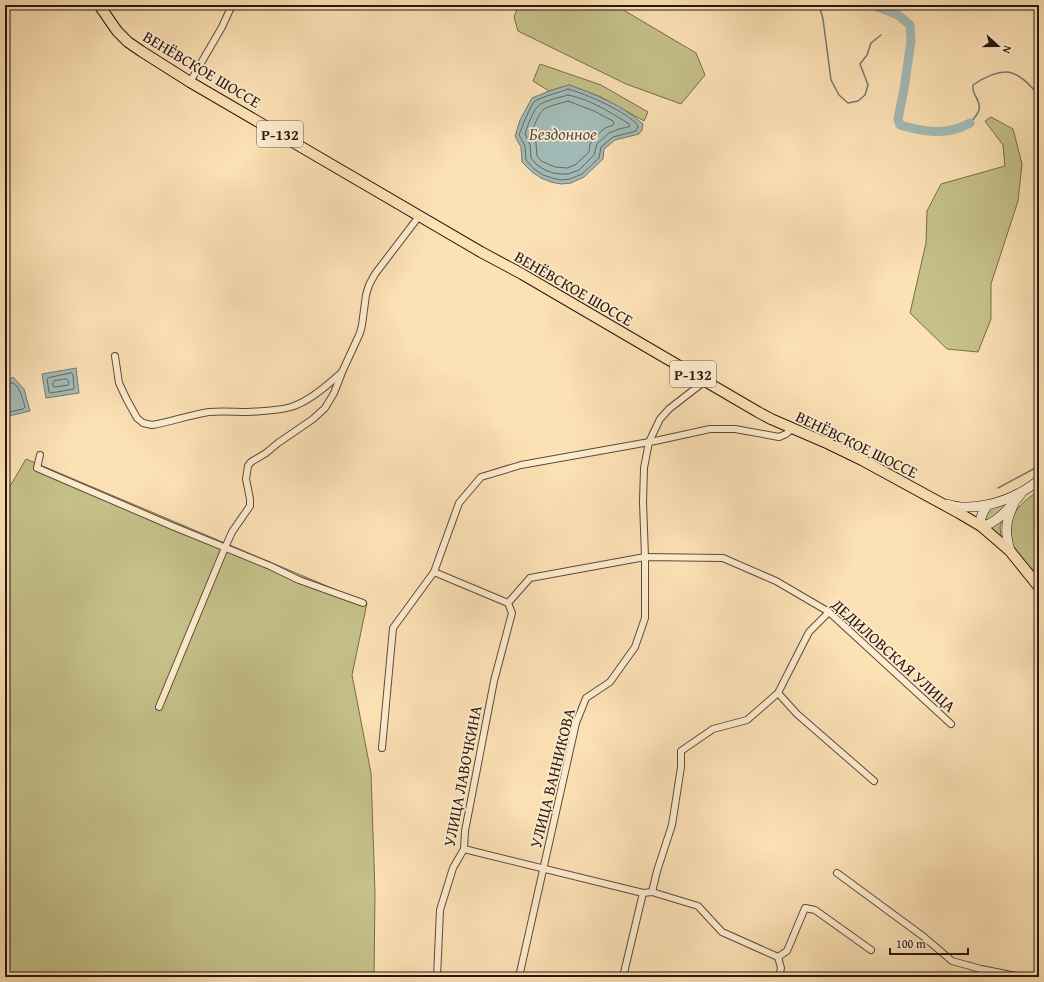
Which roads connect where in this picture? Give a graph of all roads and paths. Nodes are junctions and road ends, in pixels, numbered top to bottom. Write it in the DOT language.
graph roads {
  1 [pos="99,5"];
  2 [pos="232,5"];
  3 [pos="190,82"];
  4 [pos="420,216"];
  5 [pos="115,356"];
  6 [pos="343,370"];
  7 [pos="705,381"];
  8 [pos="793,428"];
  9 [pos="649,442"];
  10 [pos="40,455"];
  11 [pos="1039,480"];
  12 [pos="1023,492"];
  13 [pos="935,500"];
  14 [pos="1015,501"];
  15 [pos="988,505"];
  16 [pos="981,526"];
  17 [pos="225,548"];
  18 [pos="1010,551"];
  19 [pos="645,557"];
  20 [pos="434,572"];
  21 [pos="1039,587"];
  22 [pos="363,603"];
  23 [pos="508,603"];
  24 [pos="829,612"];
  25 [pos="778,693"];
  26 [pos="159,707"];
  27 [pos="951,724"];
  28 [pos="382,748"];
  29 [pos="874,781"];
  30 [pos="464,848"];
  31 [pos="543,868"];
  32 [pos="837,873"];
  33 [pos="652,892"];
  34 [pos="643,893"];
  35 [pos="870,950"];
  36 [pos="778,957"];
  37 [pos="437,977"];
  38 [pos="519,977"];
  39 [pos="623,977"];
  40 [pos="779,977"];
  41 [pos="1021,977"];
  1 -- 3 [label="main road, ВЕНЁВСКОЕ ШОССЕ / Р-132"];
  2 -- 3 [label="street"];
  3 -- 4 [label="main road, ВЕНЁВСКОЕ ШОССЕ / Р-132"];
  4 -- 6 [label="street"];
  4 -- 7 [label="main road, ВЕНЁВСКОЕ ШОССЕ / Р-132"];
  5 -- 6 [label="street"];
  6 -- 17 [label="street"];
  7 -- 8 [label="main road, ВЕНЁВСКОЕ ШОССЕ / Р-132"];
  7 -- 9 [label="street, УЛИЦА ВАННИКОВА"];
  8 -- 9 [label="street"];
  8 -- 13 [label="main road, ВЕНЁВСКОЕ ШОССЕ / Р-132"];
  9 -- 19 [label="street, УЛИЦА ВАННИКОВА"];
  9 -- 20 [label="street"];
  10 -- 17 [label="street"];
  11 -- 12 [label="main road"];
  12 -- 14 [label="main road"];
  12 -- 15 [label="main road"];
  13 -- 15 [label="main road"];
  13 -- 16 [label="main road, ВЕНЁВСКОЕ ШОССЕ / Р-132"];
  14 -- 16 [label="main road"];
  14 -- 18 [label="main road"];
  15 -- 16 [label="main road"];
  16 -- 18 [label="main road, ВЕНЁВСКОЕ ШОССЕ / Р-132"];
  17 -- 22 [label="street"];
  17 -- 26 [label="street"];
  18 -- 21 [label="main road, ВЕНЁВСКОЕ ШОССЕ / Р-132"];
  19 -- 23 [label="street, ДЕДИЛОВСКАЯ УЛИЦА"];
  19 -- 24 [label="street, ДЕДИЛОВСКАЯ УЛИЦА"];
  19 -- 31 [label="street, УЛИЦА ВАННИКОВА"];
  20 -- 23 [label="street"];
  20 -- 28 [label="street"];
  23 -- 30 [label="street, УЛИЦА ЛАВОЧКИНА"];
  24 -- 25 [label="street"];
  24 -- 27 [label="street, ДЕДИЛОВСКАЯ УЛИЦА"];
  25 -- 29 [label="street"];
  25 -- 33 [label="street"];
  30 -- 31 [label="street"];
  30 -- 37 [label="street, УЛИЦА ЛАВОЧКИНА"];
  31 -- 34 [label="street"];
  31 -- 38 [label="street, УЛИЦА ВАННИКОВА"];
  32 -- 41 [label="street"];
  33 -- 34 [label="street"];
  33 -- 36 [label="street"];
  34 -- 39 [label="street"];
  35 -- 36 [label="street"];
  36 -- 40 [label="street"];
}
